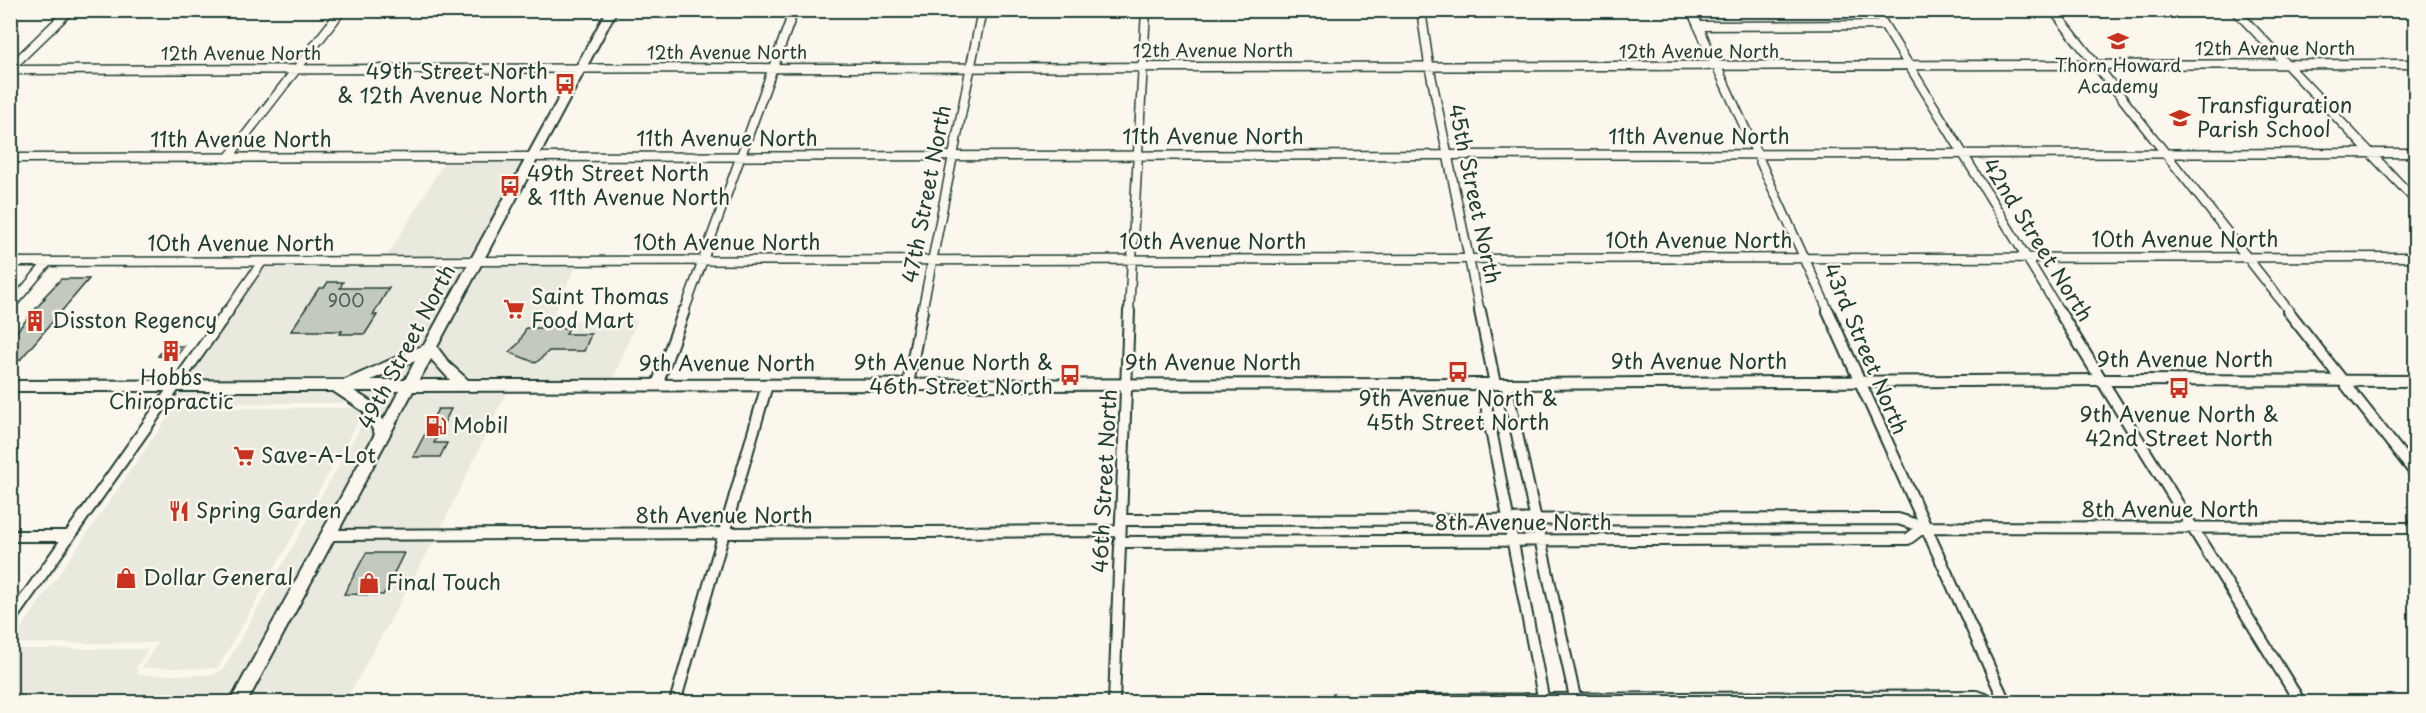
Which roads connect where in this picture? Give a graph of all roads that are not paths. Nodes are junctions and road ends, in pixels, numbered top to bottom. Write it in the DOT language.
graph roads {
  1 [pos="70,10"];
  2 [pos="342,10"];
  3 [pos="612,10"];
  4 [pos="794,10"];
  5 [pos="982,10"];
  6 [pos="1146,10"];
  7 [pos="1421,10"];
  8 [pos="1691,10"];
  9 [pos="1875,10"];
  10 [pos="2053,10"];
  11 [pos="2235,10"];
  12 [pos="1884,25"];
  13 [pos="1698,26"];
  14 [pos="2285,64"];
  15 [pos="2415,64"];
  16 [pos="1429,65"];
  17 [pos="2097,65"];
  18 [pos="1143,66"];
  19 [pos="1909,66"];
  20 [pos="1717,67"];
  21 [pos="775,68"];
  22 [pos="970,68"];
  23 [pos="10,69"];
  24 [pos="297,69"];
  25 [pos="580,69"];
  26 [pos="2370,153"];
  27 [pos="2415,153"];
  28 [pos="1448,154"];
  29 [pos="1962,154"];
  30 [pos="2166,154"];
  31 [pos="1758,155"];
  32 [pos="952,156"];
  33 [pos="1137,156"];
  34 [pos="533,157"];
  35 [pos="741,157"];
  36 [pos="10,158"];
  37 [pos="228,158"];
  38 [pos="2415,201"];
  39 [pos="2415,257"];
  40 [pos="2025,258"];
  41 [pos="2247,258"];
  42 [pos="1469,259"];
  43 [pos="1806,259"];
  44 [pos="932,260"];
  45 [pos="1131,260"];
  46 [pos="476,261"];
  47 [pos="703,261"];
  48 [pos="10,262"];
  49 [pos="48,262"];
  50 [pos="262,262"];
  51 [pos="10,307"];
  52 [pos="430,348"];
  53 [pos="2103,380"];
  54 [pos="2342,381"];
  55 [pos="2415,381"];
  56 [pos="1127,383"];
  57 [pos="1859,383"];
  58 [pos="908,384"];
  59 [pos="1494,384"];
  60 [pos="768,385"];
  61 [pos="10,386"];
  62 [pos="336,386"];
  63 [pos="409,386"];
  64 [pos="465,386"];
  65 [pos="657,386"];
  66 [pos="175,387"];
  67 [pos="383,435"];
  68 [pos="2415,474"];
  69 [pos="1509,518"];
  70 [pos="1536,519"];
  71 [pos="1120,525"];
  72 [pos="1924,527"];
  73 [pos="2415,528"];
  74 [pos="2194,529"];
  75 [pos="725,534"];
  76 [pos="329,535"];
  77 [pos="10,536"];
  78 [pos="68,536"];
  79 [pos="1541,540"];
  80 [pos="1513,541"];
  81 [pos="1119,542"];
  82 [pos="10,620"];
  83 [pos="1575,700"];
  84 [pos="1544,701"];
  85 [pos="238,702"];
  86 [pos="675,702"];
  87 [pos="1114,702"];
  88 [pos="1138,702"];
  89 [pos="1994,702"];
  90 [pos="2005,702"];
  91 [pos="2300,702"];
  1 -- 23 [label="street"];
  2 -- 24 [label="street"];
  3 -- 25 [label="street, 49th Street North"];
  4 -- 21 [label="street"];
  5 -- 22 [label="street, 47th Street North"];
  6 -- 18 [label="street, 46th Street North"];
  7 -- 16 [label="street, 45th Street North"];
  8 -- 13 [label="street, 43rd Street North"];
  9 -- 12 [label="street, 42nd Street North"];
  10 -- 17 [label="street"];
  11 -- 14 [label="street"];
  12 -- 13 [label="street"];
  12 -- 19 [label="street, 42nd Street North"];
  13 -- 20 [label="street, 43rd Street North"];
  14 -- 15 [label="street, 12th Avenue North"];
  14 -- 17 [label="street, 12th Avenue North"];
  14 -- 26 [label="street"];
  16 -- 18 [label="street, 12th Avenue North"];
  16 -- 20 [label="street, 12th Avenue North"];
  16 -- 28 [label="street, 45th Street North"];
  17 -- 19 [label="street, 12th Avenue North"];
  17 -- 30 [label="street"];
  18 -- 22 [label="street, 12th Avenue North"];
  18 -- 33 [label="street, 46th Street North"];
  19 -- 20 [label="street, 12th Avenue North"];
  19 -- 29 [label="street, 42nd Street North"];
  20 -- 31 [label="street, 43rd Street North"];
  21 -- 22 [label="street, 12th Avenue North"];
  21 -- 25 [label="street, 12th Avenue North"];
  21 -- 35 [label="street"];
  22 -- 32 [label="street, 47th Street North"];
  23 -- 24 [label="street, 12th Avenue North"];
  24 -- 25 [label="street, 12th Avenue North"];
  24 -- 37 [label="street"];
  25 -- 34 [label="street, 49th Street North"];
  26 -- 27 [label="street, 11th Avenue North"];
  26 -- 30 [label="street, 11th Avenue North"];
  26 -- 38 [label="street"];
  28 -- 31 [label="street, 11th Avenue North"];
  28 -- 33 [label="street, 11th Avenue North"];
  28 -- 42 [label="street, 45th Street North"];
  29 -- 30 [label="street, 11th Avenue North"];
  29 -- 31 [label="street, 11th Avenue North"];
  29 -- 40 [label="street, 42nd Street North"];
  30 -- 41 [label="street"];
  31 -- 43 [label="street, 43rd Street North"];
  32 -- 33 [label="street, 11th Avenue North"];
  32 -- 35 [label="street, 11th Avenue North"];
  32 -- 44 [label="street, 47th Street North"];
  33 -- 45 [label="street, 46th Street North"];
  34 -- 35 [label="street, 11th Avenue North"];
  34 -- 37 [label="street, 11th Avenue North"];
  34 -- 46 [label="street, 49th Street North"];
  35 -- 47 [label="street"];
  36 -- 37 [label="street, 11th Avenue North"];
  39 -- 41 [label="street, 10th Avenue North"];
  40 -- 41 [label="street, 10th Avenue North"];
  40 -- 43 [label="street, 10th Avenue North"];
  40 -- 53 [label="street, 42nd Street North"];
  41 -- 54 [label="street"];
  42 -- 43 [label="street, 10th Avenue North"];
  42 -- 45 [label="street, 10th Avenue North"];
  42 -- 59 [label="street, 45th Street North"];
  43 -- 57 [label="street, 43rd Street North"];
  44 -- 45 [label="street, 10th Avenue North"];
  44 -- 47 [label="street, 10th Avenue North"];
  44 -- 58 [label="street, 47th Street North"];
  45 -- 56 [label="street, 46th Street North"];
  46 -- 47 [label="street, 10th Avenue North"];
  46 -- 50 [label="street, 10th Avenue North"];
  46 -- 52 [label="street, 49th Street North"];
  47 -- 65 [label="street"];
  48 -- 49 [label="street, 10th Avenue North"];
  49 -- 50 [label="street, 10th Avenue North"];
  49 -- 51 [label="street"];
  50 -- 66 [label="street"];
  52 -- 62 [label="street"];
  52 -- 63 [label="street, 49th Street North"];
  52 -- 64 [label="street"];
  53 -- 54 [label="street, 9th Avenue North"];
  53 -- 57 [label="street, 9th Avenue North"];
  53 -- 74 [label="street, 42nd Street North"];
  54 -- 55 [label="street, 9th Avenue North"];
  54 -- 68 [label="street"];
  56 -- 58 [label="street, 9th Avenue North"];
  56 -- 59 [label="street, 9th Avenue North"];
  56 -- 71 [label="street, 46th Street North"];
  57 -- 59 [label="street, 9th Avenue North"];
  57 -- 72 [label="street, 43rd Street North"];
  58 -- 60 [label="street, 9th Avenue North"];
  59 -- 69 [label="street, 45th Street North"];
  59 -- 70 [label="street, 45th Street North"];
  60 -- 65 [label="street, 9th Avenue North"];
  60 -- 75 [label="street"];
  61 -- 66 [label="street, 9th Avenue North"];
  62 -- 63 [label="street, 9th Avenue North"];
  62 -- 66 [label="street, 9th Avenue North"];
  62 -- 67 [label="street"];
  63 -- 64 [label="street, 9th Avenue North"];
  63 -- 67 [label="street, 49th Street North"];
  64 -- 65 [label="street, 9th Avenue North"];
  66 -- 78 [label="street"];
  67 -- 76 [label="street, 49th Street North"];
  69 -- 70 [label="street, 8th Avenue North"];
  69 -- 71 [label="street, 8th Avenue North"];
  69 -- 80 [label="street, 45th Street North"];
  70 -- 72 [label="street, 8th Avenue North"];
  70 -- 79 [label="street, 45th Street North"];
  71 -- 75 [label="street, 8th Avenue North"];
  71 -- 81 [label="street, 46th Street North"];
  72 -- 74 [label="street, 8th Avenue North"];
  72 -- 79 [label="street, 8th Avenue North"];
  72 -- 90 [label="street, 43rd Street North"];
  73 -- 74 [label="street, 8th Avenue North"];
  74 -- 91 [label="street, 42nd Street North"];
  75 -- 76 [label="street, 8th Avenue North"];
  75 -- 86 [label="street"];
  76 -- 85 [label="street, 49th Street North"];
  77 -- 78 [label="street"];
  78 -- 82 [label="street"];
  79 -- 80 [label="street, 8th Avenue North"];
  79 -- 83 [label="street, 45th Street North"];
  80 -- 81 [label="street, 8th Avenue North"];
  80 -- 84 [label="street, 45th Street North"];
  81 -- 87 [label="street, 46th Street North"];
  83 -- 84 [label="street"];
  83 -- 89 [label="street"];
  84 -- 88 [label="street"];
}
